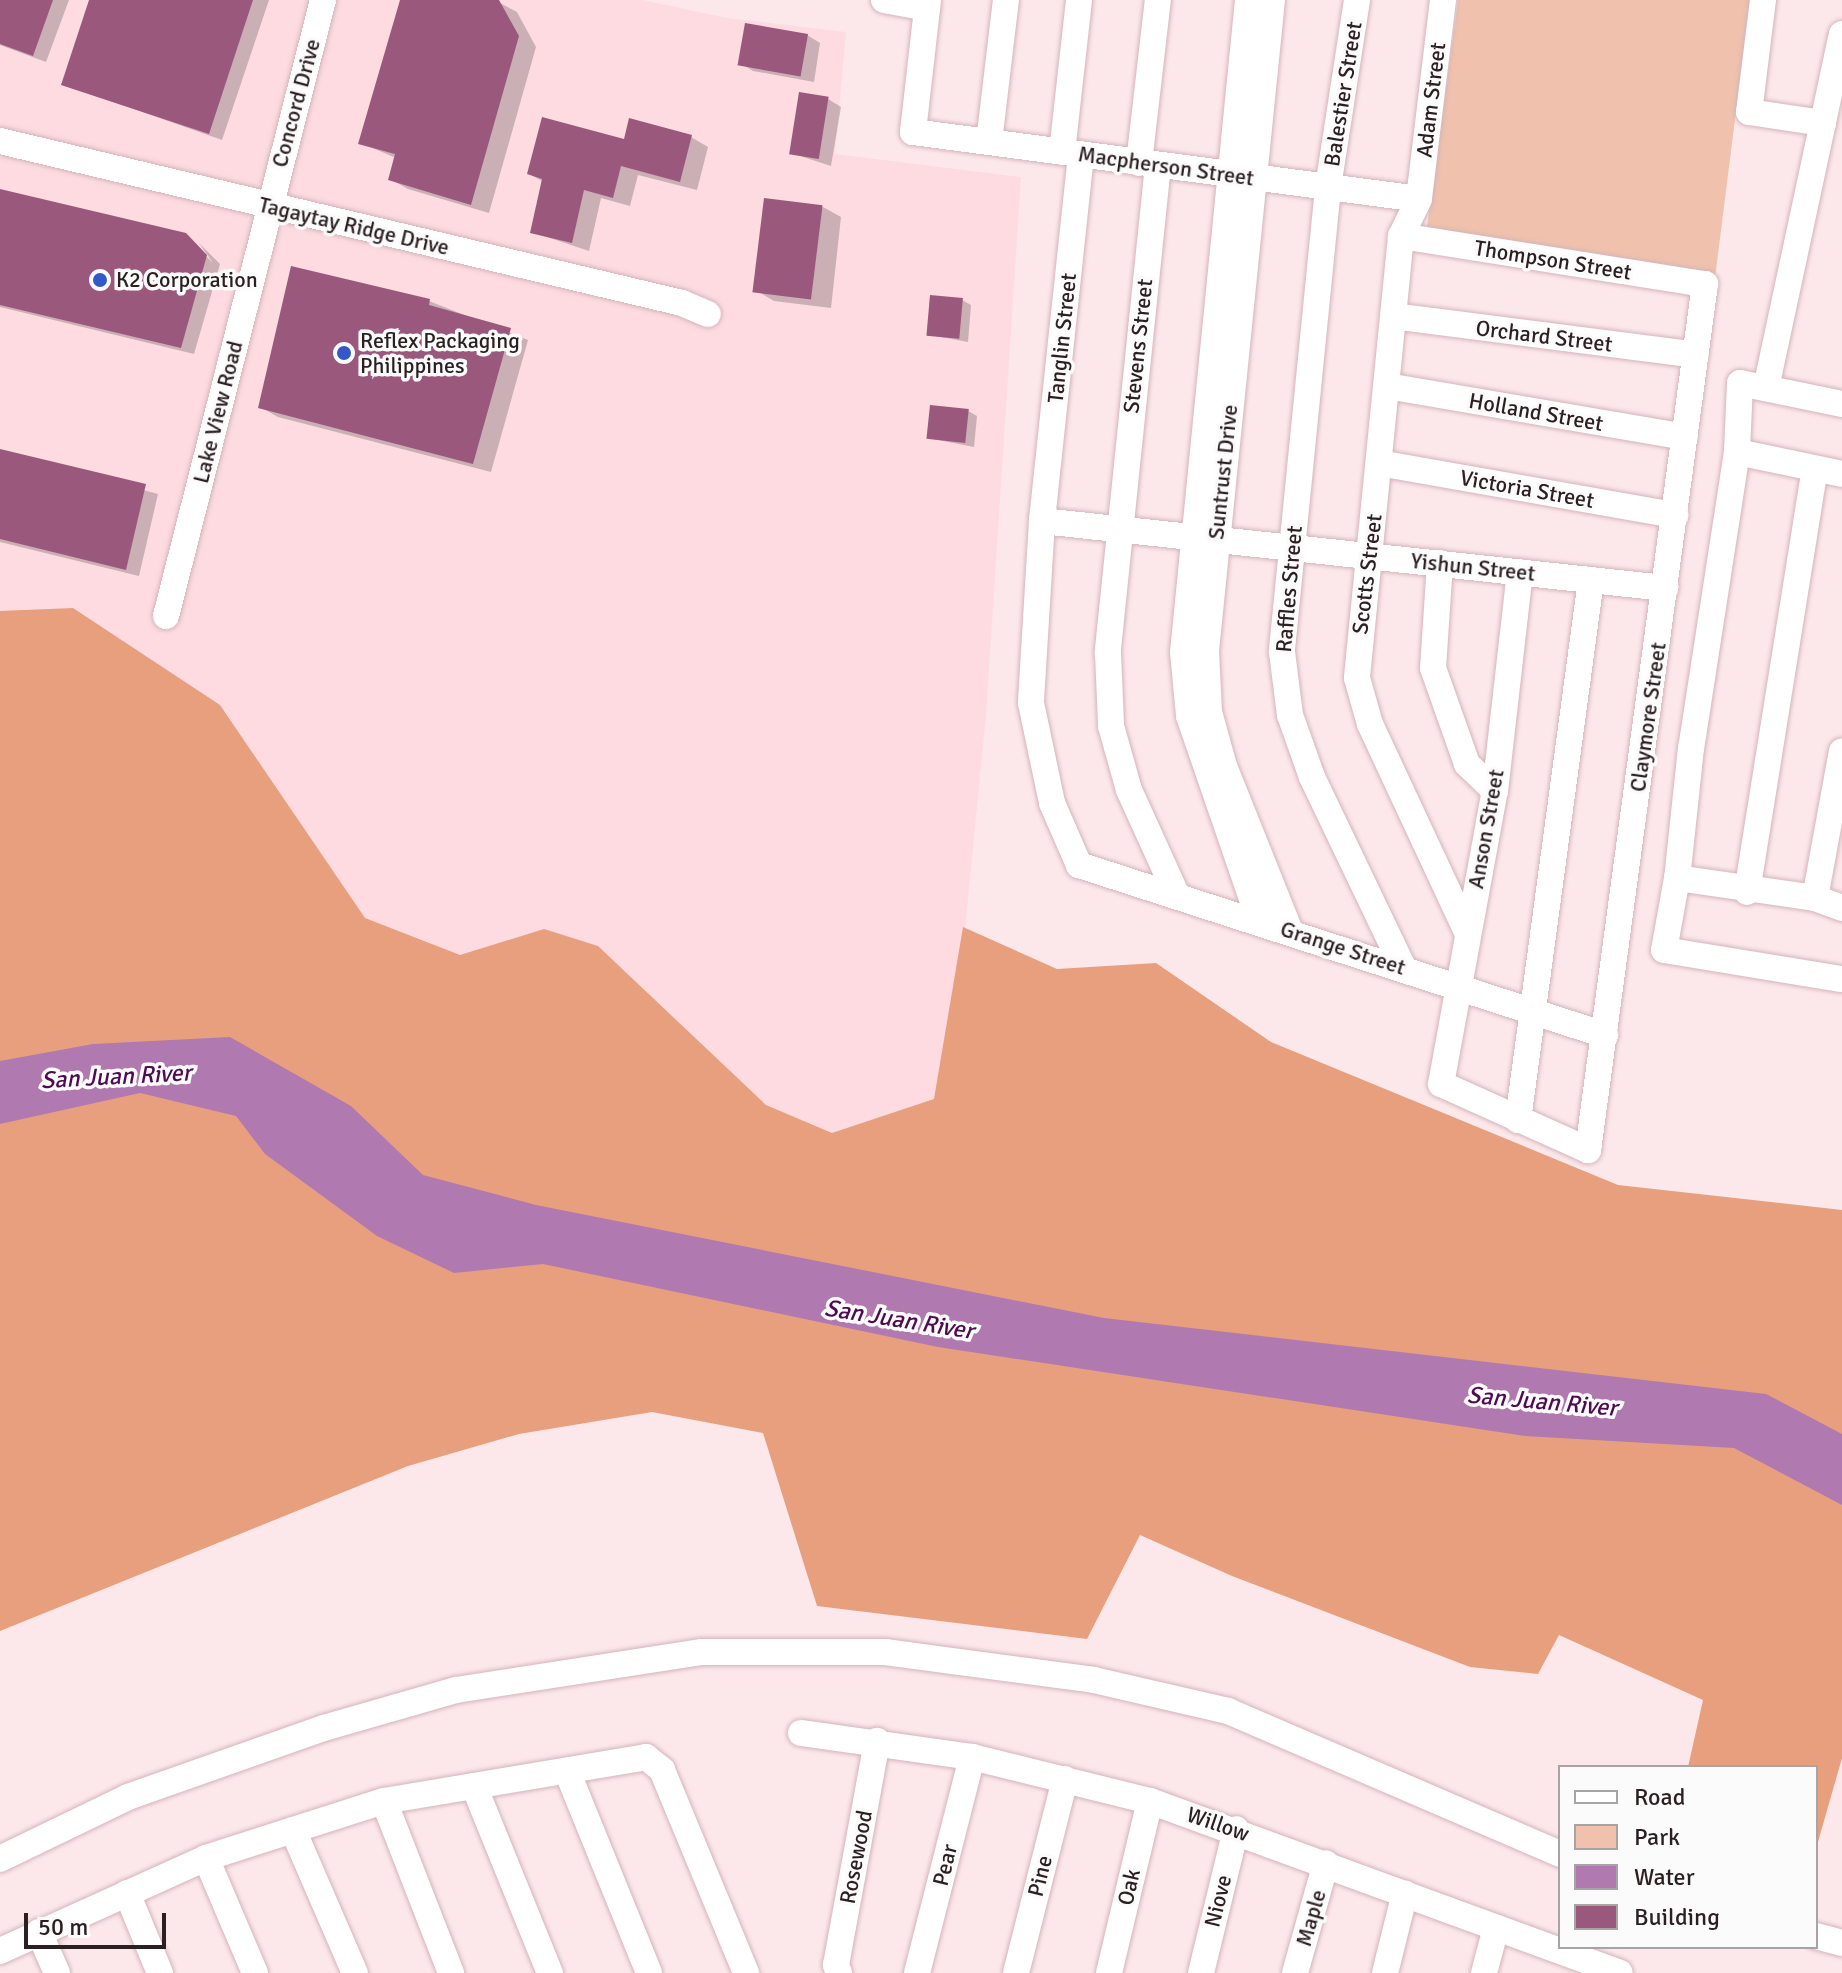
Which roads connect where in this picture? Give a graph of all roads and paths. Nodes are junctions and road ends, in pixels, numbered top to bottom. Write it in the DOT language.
graph roads {
  1 [pos="323,0"];
  2 [pos="884,0"];
  3 [pos="1006,0"];
  4 [pos="1079,0"];
  5 [pos="1158,0"];
  6 [pos="1248,0"];
  7 [pos="1272,0"];
  8 [pos="1357,0"];
  9 [pos="1443,0"];
  10 [pos="1763,0"];
  11 [pos="927,4"];
  12 [pos="1842,34"];
  13 [pos="1823,123"];
  14 [pos="0,141"];
  15 [pos="989,142"];
  16 [pos="1072,153"];
  17 [pos="1148,164"];
  18 [pos="1241,176"];
  19 [pos="1328,188"];
  20 [pos="1419,199"];
  21 [pos="269,207"];
  22 [pos="1401,236"];
  23 [pos="1705,284"];
  24 [pos="708,314"];
  25 [pos="1393,316"];
  26 [pos="1696,355"];
  27 [pos="1387,386"];
  28 [pos="1766,388"];
  29 [pos="1842,404"];
  30 [pos="1685,437"];
  31 [pos="1737,452"];
  32 [pos="1379,463"];
  33 [pos="1815,469"];
  34 [pos="1842,474"];
  35 [pos="1675,515"];
  36 [pos="1042,521"];
  37 [pos="1119,528"];
  38 [pos="1205,537"];
  39 [pos="1292,547"];
  40 [pos="1371,556"];
  41 [pos="1440,563"];
  42 [pos="1520,572"];
  43 [pos="1591,580"];
  44 [pos="1665,588"];
  45 [pos="166,616"];
  46 [pos="1842,751"];
  47 [pos="1495,791"];
  48 [pos="1079,865"];
  49 [pos="1677,878"];
  50 [pos="1747,892"];
  51 [pos="1177,896"];
  52 [pos="1815,898"];
  53 [pos="1842,908"];
  54 [pos="1260,922"];
  55 [pos="1290,931"];
  56 [pos="1467,932"];
  57 [pos="1403,967"];
  58 [pos="1842,979"];
  59 [pos="1456,989"];
  60 [pos="1533,1014"];
  61 [pos="1605,1035"];
  62 [pos="1518,1120"];
  63 [pos="801,1733"];
  64 [pos="877,1741"];
  65 [pos="972,1757"];
  66 [pos="567,1771"];
  67 [pos="1065,1779"];
  68 [pos="474,1786"];
  69 [pos="384,1801"];
  70 [pos="1150,1801"];
  71 [pos="1236,1829"];
  72 [pos="293,1830"];
  73 [pos="1558,1853"];
  74 [pos="206,1858"];
  75 [pos="0,1859"];
  76 [pos="1326,1863"];
  77 [pos="127,1893"];
  78 [pos="1405,1893"];
  79 [pos="1496,1928"];
  80 [pos="39,1932"];
  81 [pos="1818,1937"];
  82 [pos="1842,1943"];
  83 [pos="0,1951"];
  84 [pos="1576,1965"];
  85 [pos="57,1973"];
  86 [pos="160,1973"];
  87 [pos="255,1973"];
  88 [pos="355,1973"];
  89 [pos="451,1973"];
  90 [pos="550,1973"];
  91 [pos="649,1973"];
  92 [pos="746,1973"];
  93 [pos="839,1973"];
  94 [pos="917,1973"];
  95 [pos="1016,1973"];
  96 [pos="1109,1973"];
  97 [pos="1201,1973"];
  98 [pos="1295,1973"];
  99 [pos="1385,1973"];
  100 [pos="1484,1973"];
  101 [pos="1620,1973"];
  1 -- 21 [label="street, Concord Drive"];
  2 -- 11 [label="street"];
  3 -- 15 [label="street"];
  4 -- 16 [label="street, Tanglin Street"];
  5 -- 17 [label="street, Stevens Street"];
  6 -- 18 [label="street, Suntrust Drive"];
  7 -- 18 [label="street, Suntrust Drive"];
  8 -- 19 [label="street, Balestier Street"];
  9 -- 20 [label="street, Adam Street"];
  10 -- 13 [label="street"];
  11 -- 15 [label="street, Macpherson Street"];
  12 -- 13 [label="street"];
  13 -- 28 [label="street"];
  14 -- 21 [label="street, Tagaytay Ridge Drive"];
  15 -- 16 [label="street, Macpherson Street"];
  16 -- 17 [label="street, Macpherson Street"];
  16 -- 36 [label="street, Tanglin Street"];
  17 -- 18 [label="street, Macpherson Street"];
  17 -- 37 [label="street, Stevens Street"];
  18 -- 19 [label="street, Macpherson Street"];
  18 -- 38 [label="street, Suntrust Drive"];
  19 -- 20 [label="street, Macpherson Street"];
  19 -- 39 [label="street, Raffles Street"];
  20 -- 22 [label="street, Scotts Street"];
  21 -- 24 [label="street, Tagaytay Ridge Drive"];
  21 -- 45 [label="street, Lake View Road"];
  22 -- 23 [label="street, Thompson Street"];
  22 -- 25 [label="street, Scotts Street"];
  23 -- 26 [label="street, Claymore Street"];
  25 -- 26 [label="street, Orchard Street"];
  25 -- 27 [label="street, Scotts Street"];
  26 -- 30 [label="street, Claymore Street"];
  27 -- 30 [label="street, Holland Street"];
  27 -- 32 [label="street, Scotts Street"];
  28 -- 29 [label="street"];
  28 -- 31 [label="street"];
  30 -- 35 [label="street, Claymore Street"];
  31 -- 33 [label="street"];
  31 -- 49 [label="street"];
  32 -- 35 [label="street, Victoria Street"];
  32 -- 40 [label="street, Scotts Street"];
  33 -- 34 [label="street"];
  33 -- 50 [label="street"];
  35 -- 44 [label="street, Claymore Street"];
  36 -- 37 [label="street, Yishun Street"];
  36 -- 48 [label="street, Tanglin Street"];
  37 -- 38 [label="street, Yishun Street"];
  37 -- 51 [label="street, Stevens Street"];
  38 -- 39 [label="street, Yishun Street"];
  38 -- 54 [label="street, Suntrust Drive"];
  38 -- 55 [label="street, Suntrust Drive"];
  39 -- 40 [label="street, Yishun Street"];
  39 -- 57 [label="street, Raffles Street"];
  40 -- 41 [label="street, Yishun Street"];
  40 -- 56 [label="street, Scotts Street"];
  41 -- 42 [label="street, Yishun Street"];
  41 -- 47 [label="street"];
  42 -- 43 [label="street, Yishun Street"];
  42 -- 47 [label="street, Anson Street"];
  43 -- 44 [label="street, Yishun Street"];
  43 -- 60 [label="street"];
  44 -- 61 [label="street, Claymore Street"];
  46 -- 52 [label="street"];
  47 -- 56 [label="street, Anson Street"];
  48 -- 51 [label="street, Grange Street"];
  49 -- 50 [label="street"];
  49 -- 58 [label="street"];
  50 -- 52 [label="street"];
  51 -- 54 [label="street, Grange Street"];
  52 -- 53 [label="street"];
  54 -- 55 [label="street, Grange Street"];
  55 -- 57 [label="street, Grange Street"];
  56 -- 59 [label="street, Anson Street"];
  57 -- 59 [label="street, Grange Street"];
  59 -- 60 [label="street, Grange Street"];
  59 -- 62 [label="street, Anson Street"];
  60 -- 61 [label="street, Grange Street"];
  60 -- 62 [label="street"];
  61 -- 62 [label="street, Claymore Street"];
  63 -- 64 [label="street, Willow"];
  64 -- 65 [label="street, Willow"];
  64 -- 93 [label="street, Rosewood"];
  65 -- 67 [label="street, Willow"];
  65 -- 94 [label="street, Pear"];
  66 -- 68 [label="street"];
  66 -- 91 [label="street"];
  66 -- 92 [label="street"];
  67 -- 70 [label="street, Willow"];
  67 -- 95 [label="street, Pine"];
  68 -- 69 [label="street"];
  68 -- 90 [label="street"];
  69 -- 72 [label="street"];
  69 -- 89 [label="street"];
  70 -- 71 [label="street, Willow"];
  70 -- 96 [label="street, Oak"];
  71 -- 76 [label="street, Willow"];
  71 -- 97 [label="street, Niove"];
  72 -- 74 [label="street"];
  72 -- 88 [label="street"];
  73 -- 75 [label="street"];
  74 -- 77 [label="street"];
  74 -- 87 [label="street"];
  76 -- 78 [label="street, Willow"];
  76 -- 98 [label="street, Maple"];
  77 -- 80 [label="street"];
  77 -- 86 [label="street"];
  78 -- 79 [label="street, Willow"];
  78 -- 99 [label="street"];
  79 -- 84 [label="street, Willow"];
  79 -- 100 [label="street"];
  80 -- 83 [label="street"];
  80 -- 85 [label="street"];
  81 -- 82 [label="street"];
  84 -- 101 [label="street, Willow"];
}
